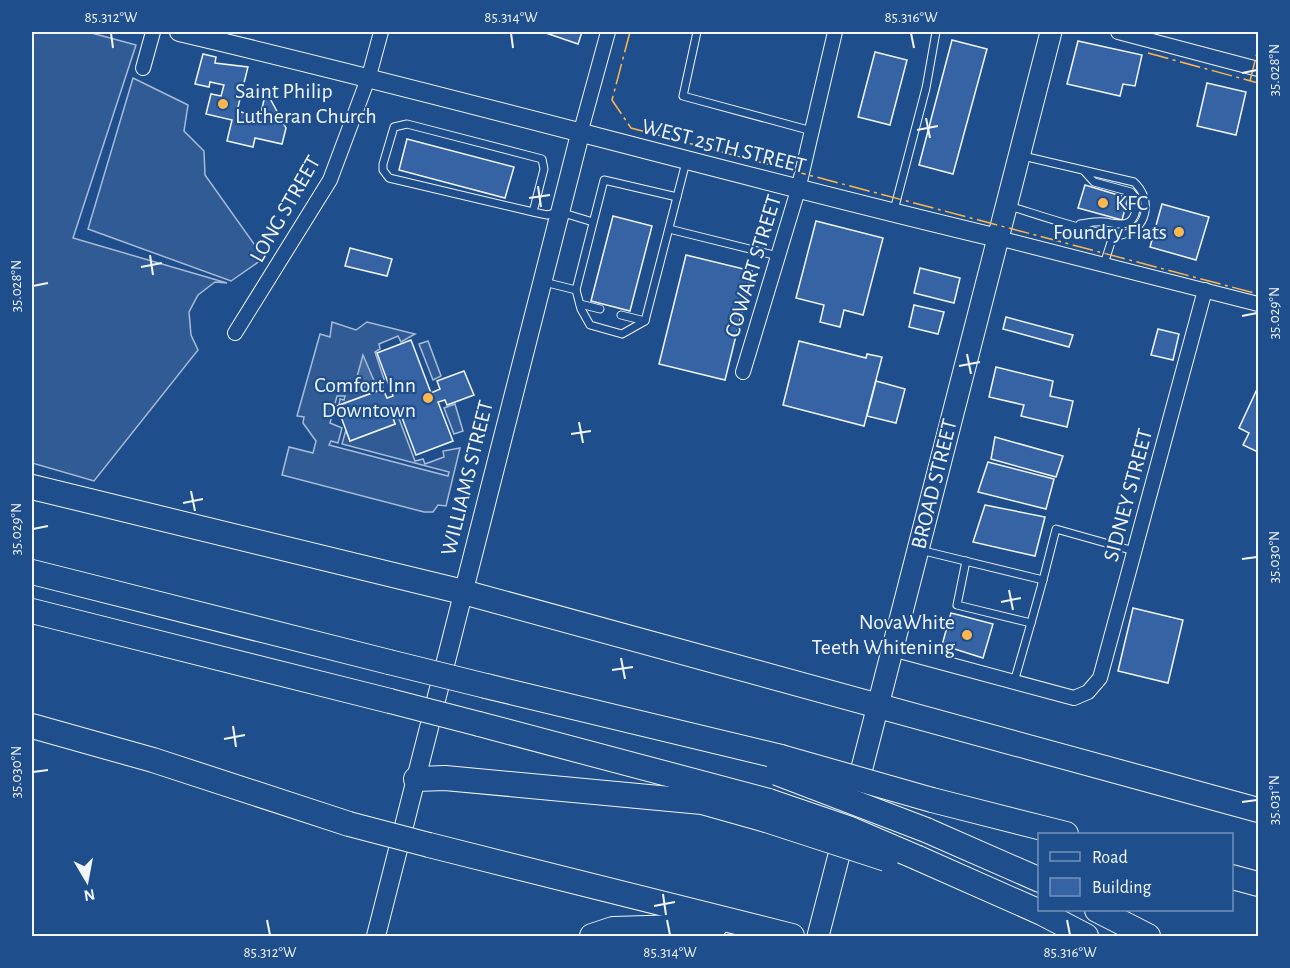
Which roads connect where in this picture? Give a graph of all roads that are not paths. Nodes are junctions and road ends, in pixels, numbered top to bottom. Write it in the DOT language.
graph roads {
  1 [pos="153,32"];
  2 [pos="179,32"];
  3 [pos="381,32"];
  4 [pos="608,32"];
  5 [pos="697,32"];
  6 [pos="835,32"];
  7 [pos="936,32"];
  8 [pos="1051,32"];
  9 [pos="1118,32"];
  10 [pos="143,69"];
  11 [pos="1258,69"];
  12 [pos="369,76"];
  13 [pos="812,131"];
  14 [pos="580,134"];
  15 [pos="1019,155"];
  16 [pos="686,162"];
  17 [pos="1083,171"];
  18 [pos="798,190"];
  19 [pos="677,197"];
  20 [pos="1006,205"];
  21 [pos="533,212"];
  22 [pos="560,212"];
  23 [pos="893,213"];
  24 [pos="593,222"];
  25 [pos="1074,225"];
  26 [pos="669,229"];
  27 [pos="1113,236"];
  28 [pos="998,238"];
  29 [pos="778,256"];
  30 [pos="1104,264"];
  31 [pos="542,282"];
  32 [pos="576,290"];
  33 [pos="1205,290"];
  34 [pos="580,304"];
  35 [pos="1258,304"];
  36 [pos="600,309"];
  37 [pos="621,315"];
  38 [pos="645,321"];
  39 [pos="235,333"];
  40 [pos="743,372"];
  41 [pos="32,488"];
  42 [pos="918,550"];
  43 [pos="1134,551"];
  44 [pos="966,561"];
  45 [pos="32,572"];
  46 [pos="1043,580"];
  47 [pos="463,592"];
  48 [pos="32,611"];
  49 [pos="1031,623"];
  50 [pos="892,649"];
  51 [pos="1014,682"];
  52 [pos="877,707"];
  53 [pos="32,726"];
  54 [pos="779,765"];
  55 [pos="416,779"];
  56 [pos="1258,810"];
  57 [pos="767,811"];
  58 [pos="1061,833"];
  59 [pos="1233,877"];
  60 [pos="1038,879"];
  61 [pos="1258,884"];
  62 [pos="1101,911"];
  63 [pos="1037,919"];
  64 [pos="750,926"];
  65 [pos="376,936"];
  66 [pos="592,936"];
  67 [pos="792,936"];
  68 [pos="818,936"];
  69 [pos="1063,936"];
  70 [pos="1086,936"];
  71 [pos="1148,936"];
  1 -- 10 [label="street"];
  2 -- 12 [label="street, WEST 25TH STREET"];
  3 -- 12 [label="street, LONG STREET"];
  4 -- 14 [label="street, WILLIAMS STREET"];
  5 -- 13 [label="lane"];
  6 -- 13 [label="street, COWART STREET"];
  7 -- 23 [label="lane"];
  8 -- 15 [label="main road, BROAD STREET"];
  9 -- 11 [label="street"];
  12 -- 14 [label="street, WEST 25TH STREET"];
  12 -- 39 [label="street, LONG STREET"];
  13 -- 18 [label="street, COWART STREET"];
  14 -- 16 [label="street, WEST 25TH STREET"];
  14 -- 22 [label="street, WILLIAMS STREET"];
  15 -- 17 [label="lane"];
  15 -- 20 [label="main road, BROAD STREET"];
  16 -- 18 [label="street, WEST 25TH STREET"];
  16 -- 19 [label="lane"];
  17 -- 25 [label="lane"];
  17 -- 27 [label="lane"];
  18 -- 23 [label="street, WEST 25TH STREET"];
  18 -- 29 [label="street, COWART STREET"];
  19 -- 24 [label="lane"];
  19 -- 26 [label="lane"];
  20 -- 25 [label="lane"];
  20 -- 28 [label="main road, BROAD STREET"];
  21 -- 21 [label="lane"];
  21 -- 22 [label="lane"];
  22 -- 24 [label="lane"];
  22 -- 31 [label="street, WILLIAMS STREET"];
  23 -- 28 [label="street, WEST 25TH STREET"];
  24 -- 32 [label="lane"];
  25 -- 27 [label="lane"];
  26 -- 29 [label="lane"];
  26 -- 38 [label="lane"];
  27 -- 30 [label="lane"];
  28 -- 30 [label="street, WEST 25TH STREET"];
  28 -- 42 [label="main road, BROAD STREET"];
  29 -- 40 [label="street, COWART STREET"];
  30 -- 33 [label="street, WEST 25TH STREET"];
  31 -- 32 [label="lane"];
  31 -- 47 [label="street, WILLIAMS STREET"];
  32 -- 34 [label="lane"];
  33 -- 35 [label="street, WEST 25TH STREET"];
  33 -- 43 [label="street, SIDNEY STREET"];
  34 -- 36 [label="lane"];
  34 -- 38 [label="lane"];
  37 -- 38 [label="lane"];
  41 -- 47 [label="highway"];
  42 -- 44 [label="lane"];
  42 -- 50 [label="main road, BROAD STREET"];
  43 -- 46 [label="lane"];
  43 -- 51 [label="street, SIDNEY STREET"];
  44 -- 46 [label="lane"];
  44 -- 49 [label="lane"];
  45 -- 54 [label="highway, bridge"];
  46 -- 49 [label="lane"];
  47 -- 52 [label="highway"];
  47 -- 55 [label="street, WILLIAMS STREET"];
  48 -- 57 [label="highway, bridge"];
  49 -- 51 [label="lane"];
  50 -- 51 [label="street"];
  50 -- 52 [label="main road, BROAD STREET"];
  52 -- 56 [label="highway"];
  52 -- 68 [label="main road, BROAD STREET"];
  53 -- 64 [label="highway, bridge"];
  54 -- 58 [label="highway, bridge"];
  54 -- 60 [label="highway, bridge"];
  55 -- 57 [label="highway"];
  55 -- 65 [label="street, WILLIAMS STREET"];
  57 -- 63 [label="highway, bridge"];
  59 -- 61 [label="highway"];
  62 -- 71 [label="highway"];
  63 -- 69 [label="highway"];
  63 -- 70 [label="highway"];
  64 -- 66 [label="highway"];
  64 -- 67 [label="highway"];
}
